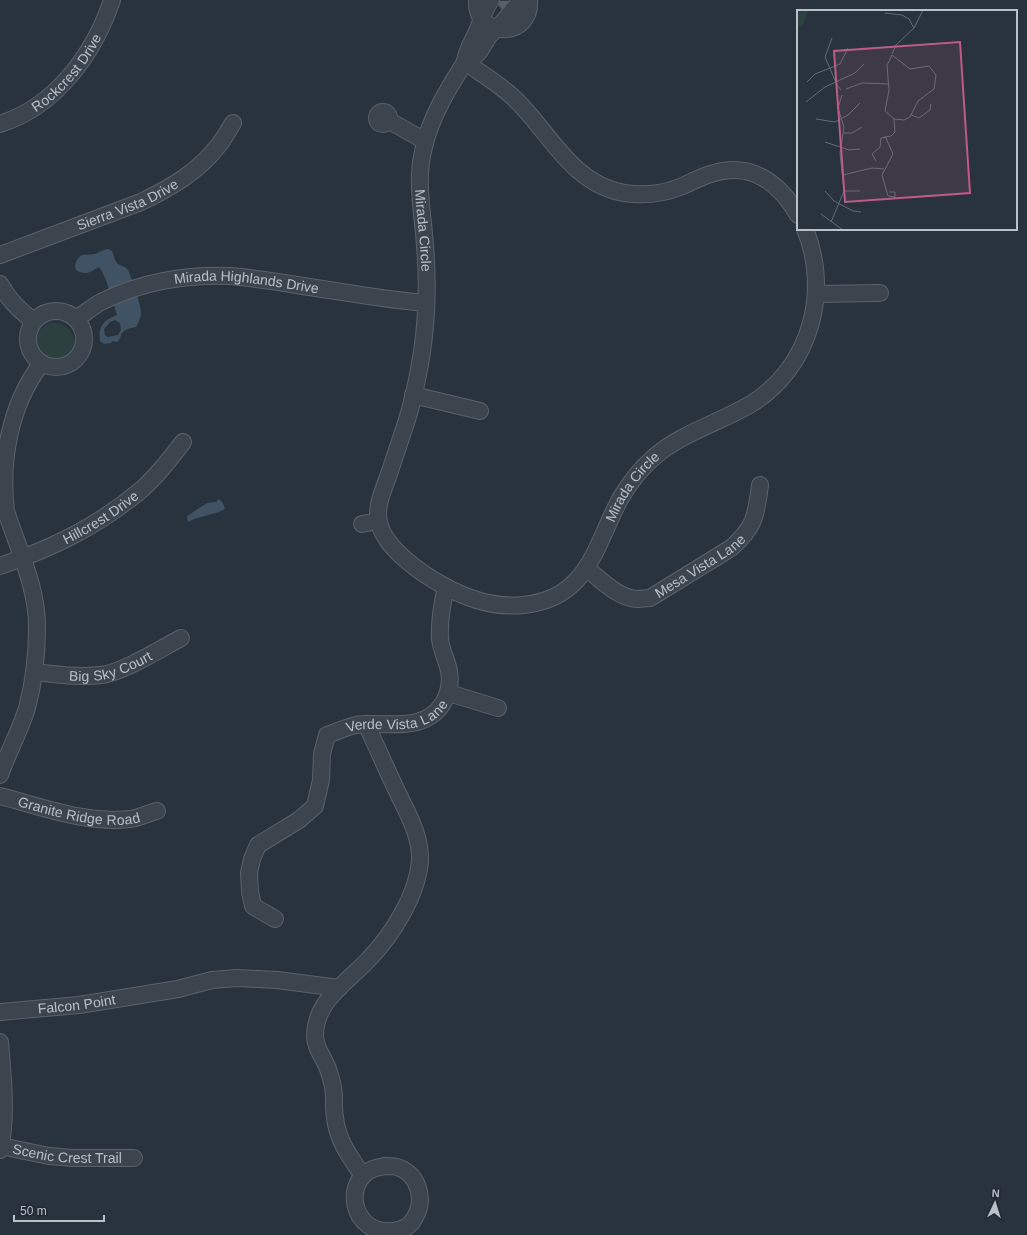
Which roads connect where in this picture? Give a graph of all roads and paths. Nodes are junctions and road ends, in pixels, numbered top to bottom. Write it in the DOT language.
graph roads {
  1 [pos="112,0"];
  2 [pos="477,0"];
  3 [pos="491,0"];
  4 [pos="521,0"];
  5 [pos="529,0"];
  6 [pos="481,18"];
  7 [pos="496,29"];
  8 [pos="465,62"];
  9 [pos="388,120"];
  10 [pos="0,124"];
  11 [pos="233,124"];
  12 [pos="425,141"];
  13 [pos="797,213"];
  14 [pos="805,230"];
  15 [pos="0,255"];
  16 [pos="0,284"];
  17 [pos="880,293"];
  18 [pos="816,294"];
  19 [pos="426,303"];
  20 [pos="76,319"];
  21 [pos="34,321"];
  22 [pos="41,364"];
  23 [pos="413,395"];
  24 [pos="480,411"];
  25 [pos="183,442"];
  26 [pos="2,444"];
  27 [pos="760,485"];
  28 [pos="378,521"];
  29 [pos="362,524"];
  30 [pos="22,558"];
  31 [pos="0,566"];
  32 [pos="586,568"];
  33 [pos="446,587"];
  34 [pos="181,638"];
  35 [pos="34,672"];
  36 [pos="449,693"];
  37 [pos="498,708"];
  38 [pos="366,724"];
  39 [pos="0,775"];
  40 [pos="0,796"];
  41 [pos="157,811"];
  42 [pos="275,919"];
  43 [pos="339,988"];
  44 [pos="0,1012"];
  45 [pos="0,1042"];
  46 [pos="0,1148"];
  47 [pos="134,1158"];
  48 [pos="363,1176"];
  1 -- 10 [label="street, Rockcrest Drive"];
  2 -- 6 [label="street"];
  3 -- 6 [label="street, Mirada Circle"];
  4 -- 7 [label="street, Mirada Circle"];
  5 -- 7 [label="street"];
  6 -- 7 [label="street"];
  6 -- 8 [label="street, Mirada Circle"];
  7 -- 8 [label="street, Mirada Circle"];
  8 -- 12 [label="street, Mirada Circle"];
  8 -- 13 [label="street"];
  9 -- 12 [label="street"];
  11 -- 15 [label="street, Sierra Vista Drive"];
  12 -- 19 [label="street, Mirada Circle"];
  14 -- 18 [label="street, Mirada Circle"];
  16 -- 21 [label="street"];
  17 -- 18 [label="street"];
  18 -- 32 [label="street, Mirada Circle"];
  19 -- 20 [label="street, Mirada Highlands Drive"];
  19 -- 23 [label="street, Mirada Circle"];
  20 -- 21 [label="street"];
  20 -- 22 [label="street"];
  21 -- 22 [label="street"];
  22 -- 26 [label="street"];
  23 -- 24 [label="street"];
  23 -- 28 [label="street, Mirada Circle"];
  25 -- 30 [label="street, Hillcrest Drive"];
  26 -- 30 [label="street"];
  27 -- 32 [label="street, Mesa Vista Lane"];
  28 -- 29 [label="street"];
  28 -- 33 [label="street, Mirada Circle"];
  30 -- 31 [label="street, Hillcrest Drive"];
  30 -- 35 [label="street"];
  32 -- 33 [label="street, Mirada Circle"];
  33 -- 36 [label="street, Verde Vista Lane"];
  34 -- 35 [label="street, Big Sky Court"];
  35 -- 39 [label="street"];
  36 -- 37 [label="street"];
  36 -- 38 [label="street, Verde Vista Lane"];
  38 -- 42 [label="street, Verde Vista Lane"];
  38 -- 43 [label="street"];
  40 -- 41 [label="street, Granite Ridge Road"];
  43 -- 44 [label="street, Falcon Point"];
  43 -- 48 [label="street"];
  45 -- 46 [label="street"];
  46 -- 47 [label="street, Scenic Crest Trail"];
  48 -- 48 [label="street"];
}
